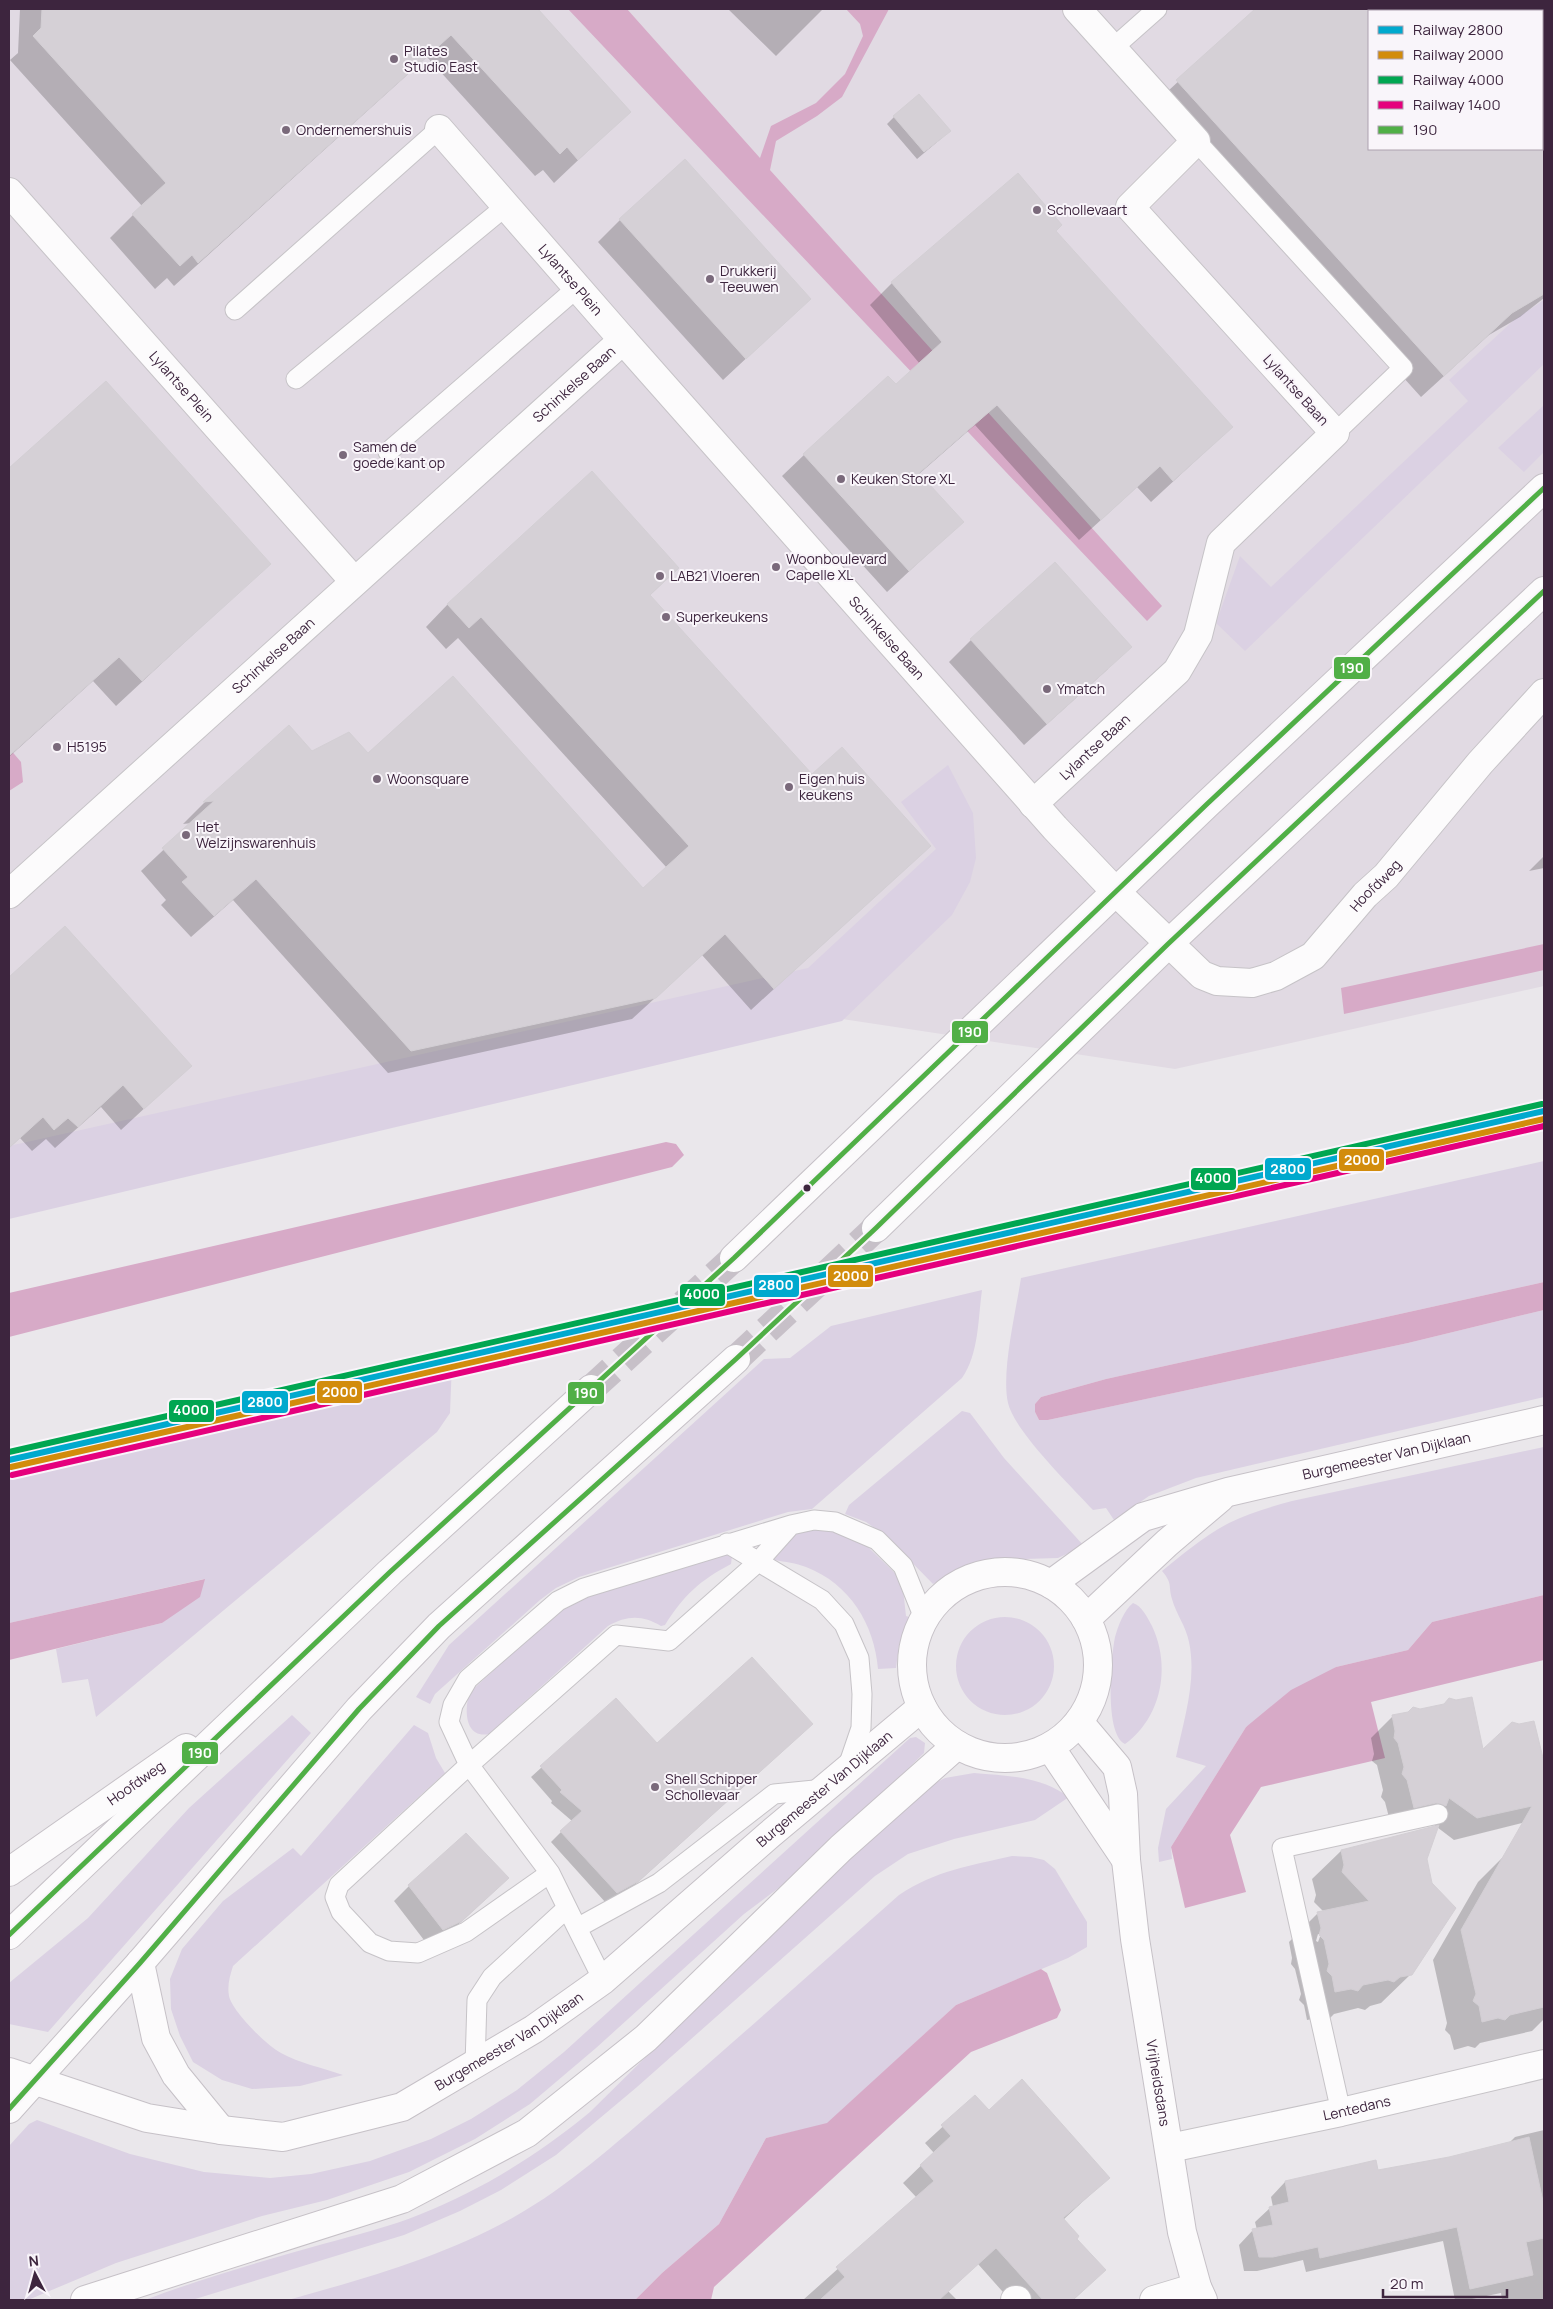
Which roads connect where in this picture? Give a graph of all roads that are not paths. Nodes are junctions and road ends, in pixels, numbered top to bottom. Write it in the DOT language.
graph roads {
  1 [pos="1077,9"];
  2 [pos="1157,9"];
  3 [pos="1113,48"];
  4 [pos="439,129"];
  5 [pos="1196,141"];
  6 [pos="9,192"];
  7 [pos="506,206"];
  8 [pos="578,287"];
  9 [pos="235,310"];
  10 [pos="623,340"];
  11 [pos="296,380"];
  12 [pos="1335,433"];
  13 [pos="388,452"];
  14 [pos="1544,488"];
  15 [pos="354,581"];
  16 [pos="1544,591"];
  17 [pos="1544,693"];
  18 [pos="1033,804"];
  19 [pos="1116,892"];
  20 [pos="9,894"];
  21 [pos="1168,944"];
  22 [pos="876,1228"];
  23 [pos="734,1258"];
  24 [pos="736,1359"];
  25 [pos="590,1389"];
  26 [pos="1544,1420"];
  27 [pos="1228,1492"];
  28 [pos="791,1525"];
  29 [pos="727,1543"];
  30 [pos="757,1563"];
  31 [pos="1051,1584"];
  32 [pos="924,1618"];
  33 [pos="1086,1619"];
  34 [pos="263,1694"];
  35 [pos="922,1707"];
  36 [pos="1079,1722"];
  37 [pos="957,1745"];
  38 [pos="1050,1746"];
  39 [pos="469,1764"];
  40 [pos="847,1770"];
  41 [pos="827,1789"];
  42 [pos="1438,1814"];
  43 [pos="1126,1860"];
  44 [pos="9,1872"];
  45 [pos="550,1873"];
  46 [pos="567,1908"];
  47 [pos="577,1928"];
  48 [pos="9,1935"];
  49 [pos="140,1964"];
  50 [pos="603,1980"];
  51 [pos="1544,2064"];
  52 [pos="475,2065"];
  53 [pos="9,2072"];
  54 [pos="36,2080"];
  55 [pos="9,2109"];
  56 [pos="1341,2112"];
  57 [pos="221,2130"];
  58 [pos="1170,2148"];
  59 [pos="1200,2294"];
  60 [pos="85,2300"];
  61 [pos="1154,2300"];
  1 -- 3 [label="street"];
  2 -- 3 [label="lane"];
  3 -- 5 [label="street"];
  4 -- 7 [label="street, Lylantse Plein"];
  4 -- 9 [label="lane"];
  5 -- 12 [label="street, Lylantse Baan"];
  5 -- 12 [label="lane"];
  6 -- 15 [label="street, Lylantse Plein"];
  7 -- 8 [label="street, Lylantse Plein"];
  7 -- 11 [label="lane"];
  8 -- 10 [label="street, Lylantse Plein"];
  8 -- 13 [label="lane"];
  10 -- 15 [label="street, Schinkelse Baan"];
  10 -- 18 [label="street, Schinkelse Baan"];
  12 -- 18 [label="street, Lylantse Baan"];
  14 -- 19 [label="street"];
  15 -- 20 [label="street, Schinkelse Baan"];
  16 -- 21 [label="street"];
  17 -- 21 [label="street, Hoofdweg"];
  18 -- 19 [label="street, Schinkelse Baan"];
  19 -- 21 [label="street, Schinkelse Baan"];
  19 -- 23 [label="street"];
  21 -- 22 [label="street"];
  24 -- 49 [label="street"];
  25 -- 34 [label="street, Hoofdweg"];
  26 -- 27 [label="street, Burgemeester Van Dijklaan"];
  27 -- 31 [label="street, Burgemeester Van Dijklaan"];
  27 -- 33 [label="street, Burgemeester Van Dijklaan"];
  28 -- 29 [label="lane"];
  28 -- 30 [label="lane"];
  28 -- 32 [label="lane"];
  29 -- 30 [label="lane"];
  29 -- 39 [label="lane"];
  30 -- 39 [label="lane"];
  30 -- 40 [label="lane"];
  31 -- 32 [label="street"];
  31 -- 33 [label="street"];
  32 -- 35 [label="street"];
  33 -- 36 [label="street"];
  34 -- 44 [label="street, Hoofdweg"];
  34 -- 48 [label="street, Hoofdweg"];
  35 -- 37 [label="street"];
  35 -- 40 [label="street, Burgemeester Van Dijklaan"];
  36 -- 38 [label="street"];
  36 -- 43 [label="street, Vrijheidsdans"];
  37 -- 38 [label="street"];
  37 -- 60 [label="street"];
  38 -- 43 [label="street, Vrijheidsdans"];
  39 -- 45 [label="lane"];
  39 -- 45 [label="lane"];
  40 -- 41 [label="street, Burgemeester Van Dijklaan"];
  41 -- 47 [label="lane"];
  41 -- 50 [label="street, Burgemeester Van Dijklaan"];
  42 -- 56 [label="lane"];
  43 -- 58 [label="street, Vrijheidsdans"];
  45 -- 46 [label="lane"];
  46 -- 47 [label="lane"];
  46 -- 52 [label="lane"];
  47 -- 50 [label="lane"];
  49 -- 54 [label="street"];
  49 -- 57 [label="street"];
  50 -- 52 [label="street, Burgemeester Van Dijklaan"];
  51 -- 56 [label="street, Lentedans"];
  52 -- 57 [label="street, Burgemeester Van Dijklaan"];
  53 -- 54 [label="street, Burgemeester Van Dijklaan"];
  54 -- 55 [label="street"];
  54 -- 57 [label="street, Burgemeester Van Dijklaan"];
  56 -- 58 [label="street, Lentedans"];
  58 -- 59 [label="street, Vrijheidsdans"];
  59 -- 61 [label="street"];
}
